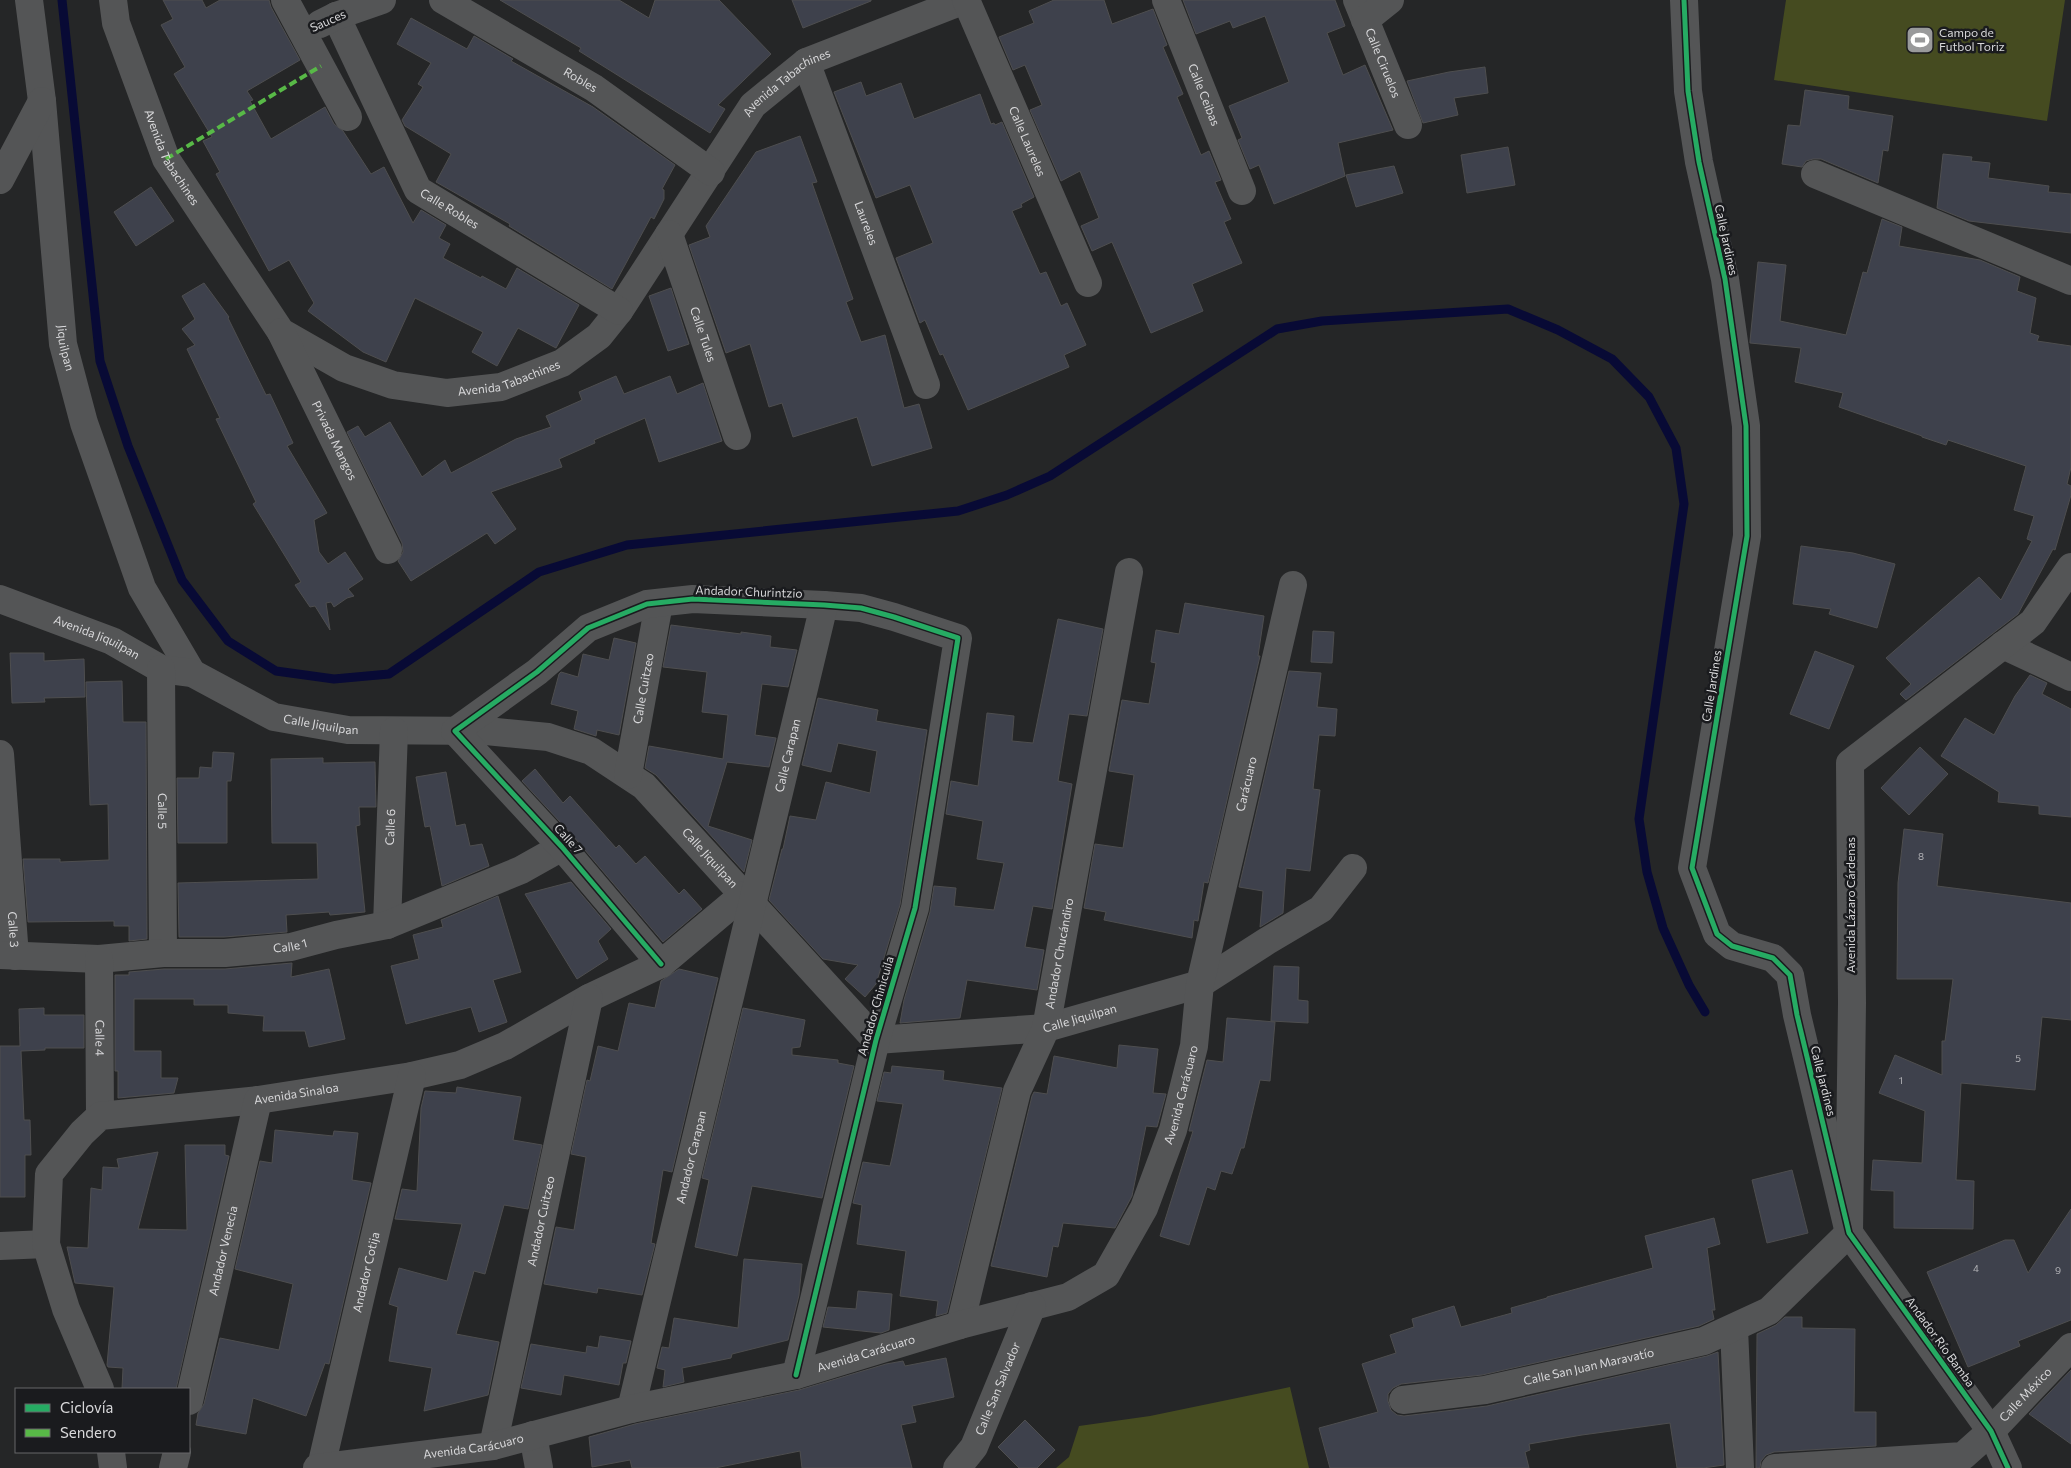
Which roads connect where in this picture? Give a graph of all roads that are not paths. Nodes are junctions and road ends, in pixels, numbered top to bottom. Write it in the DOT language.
graph roads {
  1 [pos="29,0"];
  2 [pos="113,0"];
  3 [pos="285,0"];
  4 [pos="382,0"];
  5 [pos="443,0"];
  6 [pos="965,0"];
  7 [pos="1166,0"];
  8 [pos="1390,0"];
  9 [pos="1684,0"];
  10 [pos="1361,10"];
  11 [pos="336,16"];
  12 [pos="303,32"];
  13 [pos="806,62"];
  14 [pos="42,101"];
  15 [pos="348,117"];
  16 [pos="1408,125"];
  17 [pos="711,172"];
  18 [pos="1815,174"];
  19 [pos="0,180"];
  20 [pos="1242,191"];
  21 [pos="669,234"];
  22 [pos="2071,281"];
  23 [pos="1088,283"];
  24 [pos="619,311"];
  25 [pos="281,332"];
  26 [pos="926,385"];
  27 [pos="737,436"];
  28 [pos="388,550"];
  29 [pos="2071,567"];
  30 [pos="1129,572"];
  31 [pos="1293,585"];
  32 [pos="0,599"];
  33 [pos="659,603"];
  34 [pos="824,605"];
  35 [pos="958,638"];
  36 [pos="2003,645"];
  37 [pos="161,669"];
  38 [pos="192,673"];
  39 [pos="2071,677"];
  40 [pos="394,731"];
  41 [pos="455,731"];
  42 [pos="0,754"];
  43 [pos="628,776"];
  44 [pos="562,847"];
  45 [pos="1353,868"];
  46 [pos="748,900"];
  47 [pos="387,925"];
  48 [pos="163,954"];
  49 [pos="8,955"];
  50 [pos="99,959"];
  51 [pos="661,964"];
  52 [pos="1200,984"];
  53 [pos="590,998"];
  54 [pos="1046,1028"];
  55 [pos="876,1040"];
  56 [pos="412,1076"];
  57 [pos="258,1100"];
  58 [pos="100,1116"];
  59 [pos="1850,1233"];
  60 [pos="46,1244"];
  61 [pos="0,1246"];
  62 [pos="1032,1306"];
  63 [pos="960,1325"];
  64 [pos="1734,1328"];
  65 [pos="2071,1347"];
  66 [pos="796,1375"];
  67 [pos="100,1388"];
  68 [pos="190,1397"];
  69 [pos="1403,1400"];
  70 [pos="631,1409"];
  71 [pos="1991,1431"];
  72 [pos="533,1435"];
  73 [pos="493,1446"];
  74 [pos="111,1453"];
  75 [pos="177,1453"];
  76 [pos="114,1468"];
  77 [pos="174,1468"];
  78 [pos="319,1468"];
  79 [pos="539,1468"];
  80 [pos="956,1468"];
  81 [pos="1740,1468"];
  82 [pos="1775,1468"];
  83 [pos="2008,1468"];
  1 -- 14 [label="street, Jiquilpan"];
  2 -- 25 [label="street, Avenida Tabachines"];
  3 -- 12 [label="street"];
  4 -- 11 [label="street, Sauces"];
  5 -- 17 [label="street, Robles"];
  6 -- 13 [label="street, Avenida Tabachines"];
  6 -- 23 [label="street, Calle Laureles"];
  7 -- 20 [label="street, Calle Ceibas"];
  8 -- 10 [label="street"];
  9 -- 59 [label="street, Calle Jardines"];
  10 -- 16 [label="street, Calle Ciruelos"];
  11 -- 12 [label="street, Sauces"];
  11 -- 24 [label="street, Calle Robles"];
  12 -- 15 [label="street"];
  13 -- 17 [label="street, Avenida Tabachines"];
  13 -- 26 [label="street, Laureles"];
  14 -- 19 [label="street"];
  14 -- 38 [label="street, Jiquilpan"];
  17 -- 21 [label="street, Avenida Tabachines"];
  18 -- 22 [label="street"];
  21 -- 24 [label="street, Avenida Tabachines"];
  21 -- 27 [label="street, Calle Tules"];
  24 -- 25 [label="street, Avenida Tabachines"];
  25 -- 28 [label="street, Privada Mangos"];
  29 -- 36 [label="street, Avenida Lázaro Cárdenas"];
  30 -- 54 [label="street, Andador Chucándiro"];
  31 -- 52 [label="street, Carácuaro"];
  32 -- 37 [label="street, Avenida Jiquilpan"];
  33 -- 34 [label="street, Andador Churintzio"];
  33 -- 41 [label="street, Andador Churintzio"];
  33 -- 43 [label="street, Calle Cuitzeo"];
  34 -- 35 [label="street, Andador Churintzio"];
  34 -- 46 [label="street, Calle Carapan"];
  35 -- 55 [label="street, Andador Chinicuila"];
  36 -- 39 [label="street"];
  36 -- 59 [label="street, Avenida Lázaro Cárdenas"];
  37 -- 38 [label="street, Avenida Jiquilpan"];
  37 -- 48 [label="street, Calle 5"];
  38 -- 40 [label="street, Calle Jiquilpan"];
  40 -- 41 [label="street, Calle Jiquilpan"];
  40 -- 47 [label="street, Calle 6"];
  41 -- 43 [label="street, Calle Jiquilpan"];
  41 -- 44 [label="street, Calle 7"];
  42 -- 49 [label="street, Calle 3"];
  43 -- 46 [label="street, Calle Jiquilpan"];
  44 -- 47 [label="street, Calle 1"];
  44 -- 51 [label="street, Calle 7"];
  45 -- 52 [label="street, Calle Jiquilpan"];
  46 -- 51 [label="street, Avenida Sinaloa"];
  46 -- 55 [label="street, Calle Jiquilpan"];
  46 -- 70 [label="street, Andador Carapan"];
  47 -- 48 [label="street, Calle 1"];
  48 -- 50 [label="street, Calle 1"];
  49 -- 50 [label="street, Calle 1"];
  50 -- 58 [label="street, Calle 4"];
  51 -- 53 [label="street, Avenida Sinaloa"];
  52 -- 54 [label="street, Calle Jiquilpan"];
  52 -- 62 [label="street, Avenida Carácuaro"];
  53 -- 56 [label="street, Avenida Sinaloa"];
  53 -- 73 [label="street, Andador Cuitzeo"];
  54 -- 55 [label="street, Calle Jiquilpan"];
  54 -- 63 [label="street, Andador Chucándiro"];
  55 -- 66 [label="street, Andador Chinicuila"];
  56 -- 57 [label="street, Avenida Sinaloa"];
  56 -- 78 [label="street, Andador Cotija"];
  57 -- 58 [label="street, Avenida Sinaloa"];
  57 -- 68 [label="street, Andador Venecia"];
  58 -- 60 [label="street"];
  59 -- 64 [label="street, Calle San Juan Maravatío"];
  59 -- 71 [label="street, Andador Río Bamba"];
  60 -- 61 [label="street"];
  60 -- 67 [label="street"];
  62 -- 63 [label="street, Avenida Carácuaro"];
  62 -- 80 [label="street, Calle San Salvador"];
  63 -- 66 [label="street, Avenida Carácuaro"];
  64 -- 69 [label="street, Calle San Juan Maravatío"];
  64 -- 81 [label="street"];
  65 -- 71 [label="street, Calle México"];
  66 -- 70 [label="street, Avenida Carácuaro"];
  70 -- 72 [label="street, Avenida Carácuaro"];
  71 -- 82 [label="street, Calle México"];
  71 -- 83 [label="street, Andador Río Bamba"];
  72 -- 73 [label="street, Avenida Carácuaro"];
  72 -- 79 [label="street"];
  73 -- 78 [label="street, Avenida Carácuaro"];
  74 -- 76 [label="street"];
  75 -- 77 [label="street"];
}
